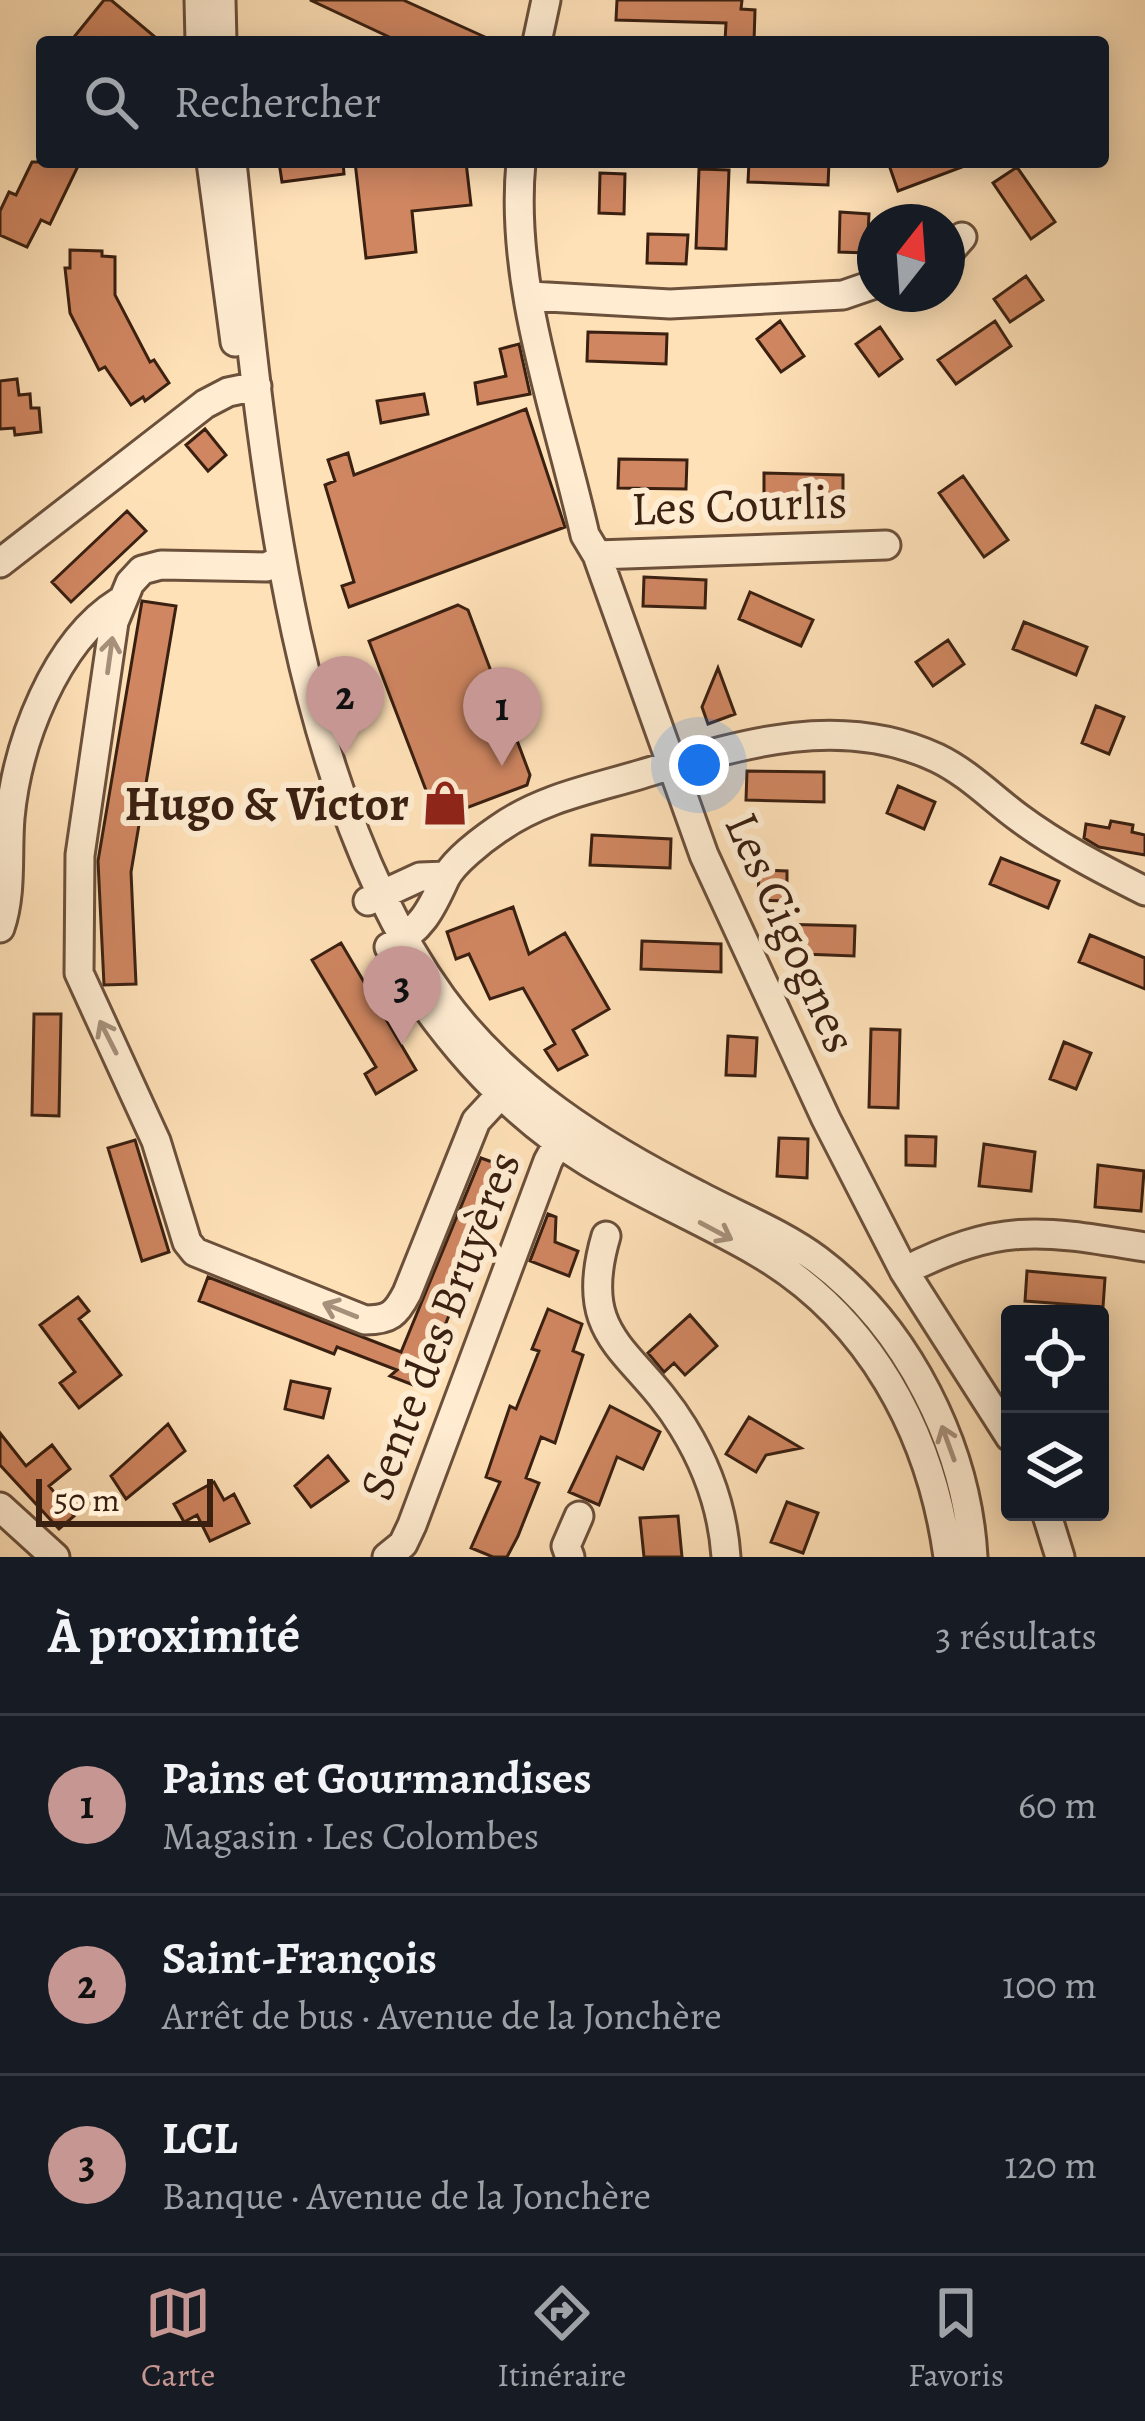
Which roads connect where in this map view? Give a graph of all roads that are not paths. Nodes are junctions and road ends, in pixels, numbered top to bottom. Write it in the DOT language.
graph roads {
  1 [pos="199,0"];
  2 [pos="221,0"];
  3 [pos="546,0"];
  4 [pos="200,36"];
  5 [pos="221,36"];
  6 [pos="538,36"];
  7 [pos="212,168"];
  8 [pos="232,168"];
  9 [pos="521,168"];
  10 [pos="857,290"];
  11 [pos="530,296"];
  12 [pos="249,388"];
  13 [pos="886,545"];
  14 [pos="597,555"];
  15 [pos="0,563"];
  16 [pos="274,564"];
  17 [pos="119,602"];
  18 [pos="672,763"];
  19 [pos="446,876"];
  20 [pos="1145,891"];
  21 [pos="375,898"];
  22 [pos="0,928"];
  23 [pos="396,943"];
  24 [pos="508,1086"];
  25 [pos="564,1131"];
  26 [pos="606,1235"];
  27 [pos="1145,1247"];
  28 [pos="904,1271"];
  29 [pos="1001,1423"];
  30 [pos="0,1508"];
  31 [pos="579,1516"];
  32 [pos="1049,1521"];
  33 [pos="55,1557"];
  34 [pos="387,1557"];
  35 [pos="569,1557"];
  36 [pos="726,1557"];
  37 [pos="948,1557"];
  38 [pos="973,1557"];
  39 [pos="1060,1557"];
  1 -- 4 [label="street"];
  2 -- 5 [label="street"];
  3 -- 6 [label="street"];
  7 -- 12 [label="street"];
  8 -- 12 [label="street"];
  9 -- 11 [label="street, Les Cigognes"];
  10 -- 11 [label="street"];
  11 -- 14 [label="street, Les Cigognes"];
  12 -- 15 [label="street"];
  12 -- 16 [label="street"];
  13 -- 14 [label="street, Les Courlis"];
  14 -- 18 [label="street, Les Cigognes"];
  16 -- 17 [label="street"];
  16 -- 21 [label="street"];
  17 -- 22 [label="street"];
  24 -- 17 [label="street, one-way"];
  18 -- 19 [label="street"];
  18 -- 20 [label="street"];
  18 -- 28 [label="street, Les Cigognes"];
  19 -- 21 [label="street"];
  19 -- 23 [label="street"];
  21 -- 23 [label="street"];
  23 -- 24 [label="street"];
  24 -- 25 [label="street"];
  25 -- 34 [label="street, Sente des Bruyères"];
  25 -- 37 [label="street, one-way"];
  38 -- 25 [label="street, one-way"];
  26 -- 36 [label="street"];
  27 -- 28 [label="street"];
  28 -- 29 [label="street, Les Cigognes"];
  30 -- 33 [label="street"];
  31 -- 35 [label="street"];
  32 -- 39 [label="street"];
}
